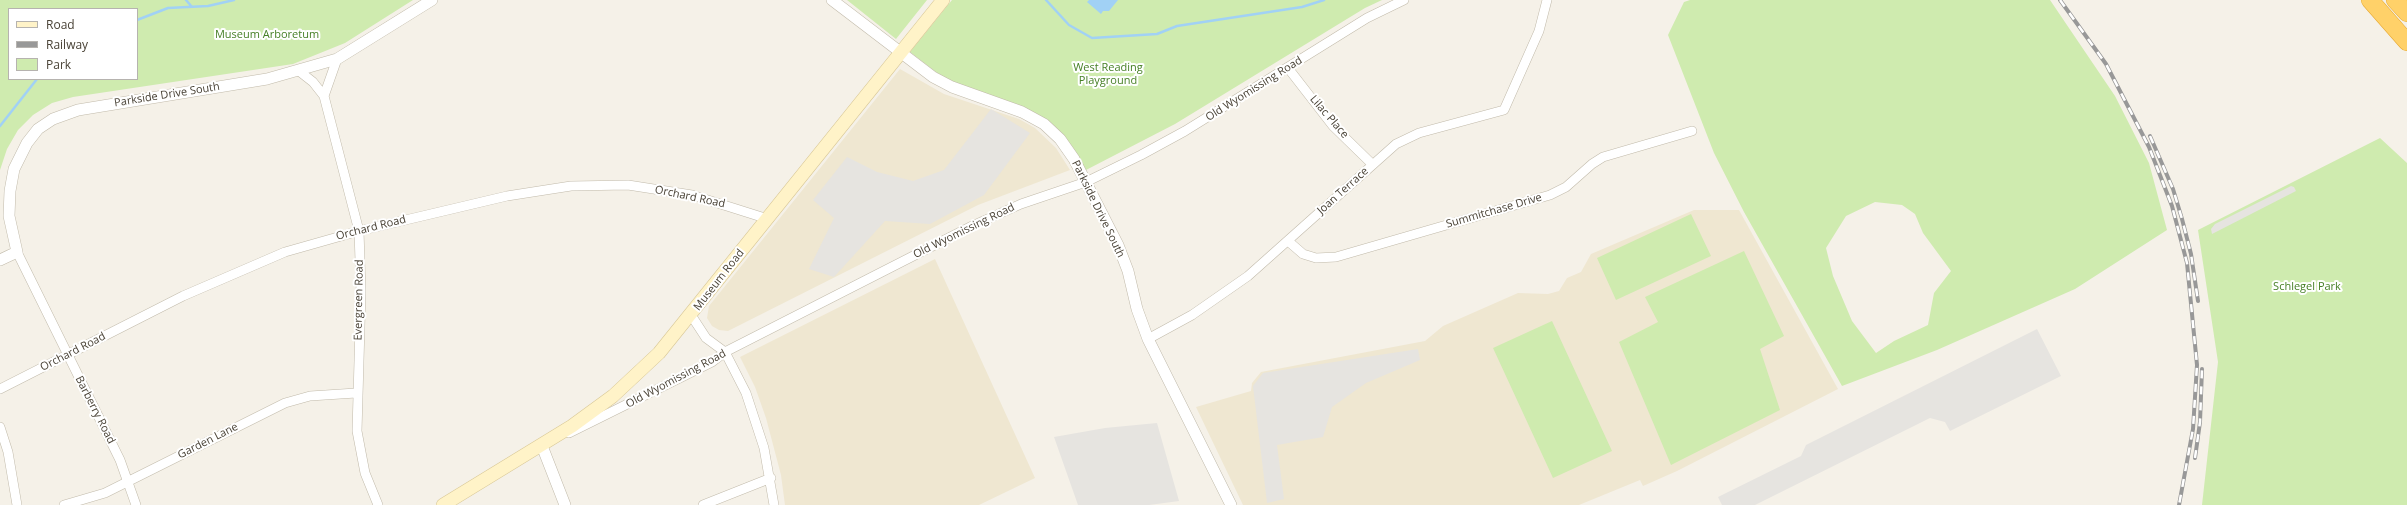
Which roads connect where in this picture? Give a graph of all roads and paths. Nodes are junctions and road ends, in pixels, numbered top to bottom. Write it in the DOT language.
graph roads {
  1 [pos="432,0"];
  2 [pos="832,0"];
  3 [pos="943,0"];
  4 [pos="1404,0"];
  5 [pos="1547,0"];
  6 [pos="2372,0"];
  7 [pos="2397,0"];
  8 [pos="2407,9"];
  9 [pos="2407,14"];
  10 [pos="2407,35"];
  11 [pos="2407,42"];
  12 [pos="899,52"];
  13 [pos="337,59"];
  14 [pos="1288,68"];
  15 [pos="298,71"];
  16 [pos="324,96"];
  17 [pos="1692,131"];
  18 [pos="1372,164"];
  19 [pos="1086,182"];
  20 [pos="768,218"];
  21 [pos="359,231"];
  22 [pos="1288,241"];
  23 [pos="17,252"];
  24 [pos="0,260"];
  25 [pos="691,314"];
  26 [pos="1148,339"];
  27 [pos="726,352"];
  28 [pos="68,355"];
  29 [pos="0,389"];
  30 [pos="356,393"];
  31 [pos="0,428"];
  32 [pos="542,446"];
  33 [pos="770,478"];
  34 [pos="130,481"];
  35 [pos="17,505"];
  36 [pos="64,505"];
  37 [pos="136,505"];
  38 [pos="378,505"];
  39 [pos="443,505"];
  40 [pos="565,505"];
  41 [pos="703,505"];
  42 [pos="774,505"];
  43 [pos="1230,505"];
  1 -- 13 [label="street, Parkside Drive South"];
  2 -- 12 [label="street, Parkside Drive South"];
  3 -- 12 [label="main road, Museum Road"];
  4 -- 14 [label="street, Old Wyomissing Road"];
  5 -- 18 [label="street, Joan Terrace"];
  6 -- 10 [label="highway"];
  6 -- 11 [label="highway"];
  7 -- 8 [label="highway"];
  7 -- 9 [label="highway"];
  12 -- 19 [label="street, Parkside Drive South"];
  12 -- 20 [label="main road, Museum Road"];
  13 -- 15 [label="street, Parkside Drive South"];
  13 -- 16 [label="street"];
  14 -- 18 [label="street, Lilac Place"];
  14 -- 19 [label="street, Old Wyomissing Road"];
  15 -- 16 [label="street, Evergreen Road"];
  15 -- 23 [label="street, Parkside Drive South"];
  16 -- 21 [label="street, Evergreen Road"];
  17 -- 22 [label="street, Summitchase Drive"];
  18 -- 22 [label="street, Joan Terrace"];
  19 -- 26 [label="street, Parkside Drive South"];
  19 -- 27 [label="street, Old Wyomissing Road"];
  20 -- 21 [label="street, Orchard Road"];
  20 -- 25 [label="main road, Museum Road"];
  21 -- 28 [label="street, Orchard Road"];
  21 -- 30 [label="street, Evergreen Road"];
  22 -- 26 [label="street, Joan Terrace"];
  23 -- 24 [label="street"];
  23 -- 28 [label="street, Barberry Road"];
  25 -- 27 [label="street"];
  25 -- 32 [label="main road, Museum Road"];
  26 -- 43 [label="street, Parkside Drive South"];
  27 -- 32 [label="street, Old Wyomissing Road"];
  27 -- 33 [label="street"];
  28 -- 29 [label="street, Orchard Road"];
  28 -- 34 [label="street, Barberry Road"];
  30 -- 34 [label="street, Garden Lane"];
  30 -- 38 [label="street, Evergreen Road"];
  31 -- 35 [label="street"];
  32 -- 39 [label="main road, Museum Road"];
  32 -- 40 [label="street"];
  33 -- 41 [label="street"];
  33 -- 42 [label="street"];
  34 -- 36 [label="street, Garden Lane"];
  34 -- 37 [label="street, Barberry Road"];
}
